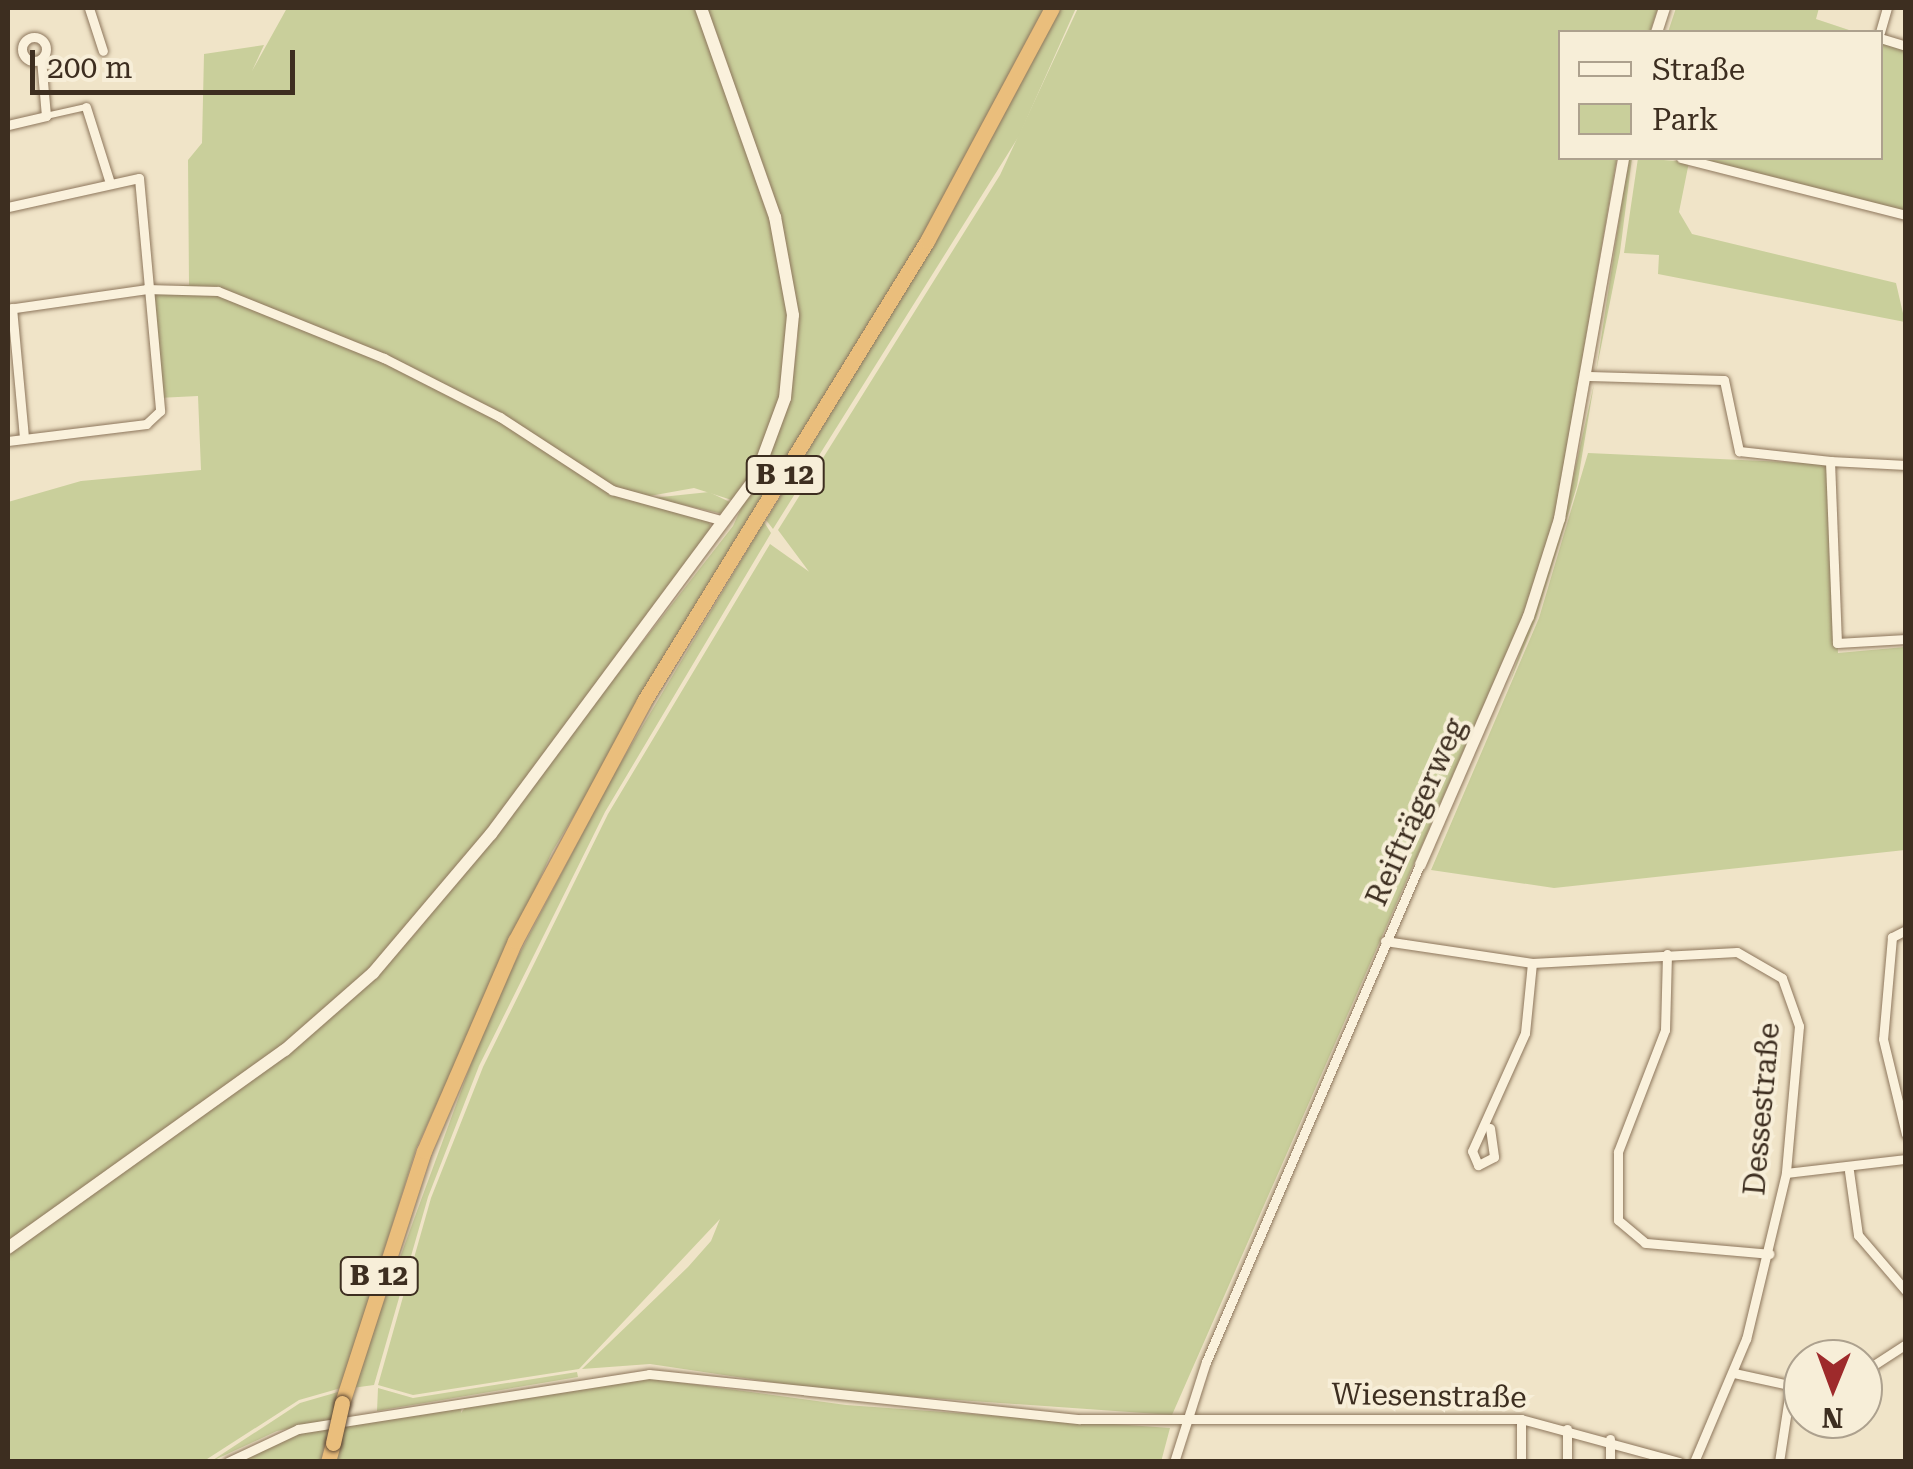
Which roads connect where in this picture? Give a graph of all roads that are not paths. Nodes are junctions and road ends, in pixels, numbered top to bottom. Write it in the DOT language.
graph roads {
  1 [pos="89,8"];
  2 [pos="701,8"];
  3 [pos="1052,8"];
  4 [pos="104,52"];
  5 [pos="41,59"];
  6 [pos="86,108"];
  7 [pos="46,116"];
  8 [pos="8,126"];
  9 [pos="1623,160"];
  10 [pos="1689,160"];
  11 [pos="110,180"];
  12 [pos="8,207"];
  13 [pos="1906,215"];
  14 [pos="146,289"];
  15 [pos="10,309"];
  16 [pos="1590,376"];
  17 [pos="24,438"];
  18 [pos="8,441"];
  19 [pos="1830,461"];
  20 [pos="1906,465"];
  21 [pos="728,522"];
  22 [pos="1906,639"];
  23 [pos="1420,864"];
  24 [pos="1906,930"];
  25 [pos="1386,941"];
  26 [pos="1667,954"];
  27 [pos="1532,963"];
  28 [pos="1490,1128"];
  29 [pos="1906,1134"];
  30 [pos="1906,1159"];
  31 [pos="1848,1171"];
  32 [pos="1786,1172"];
  33 [pos="8,1248"];
  34 [pos="1770,1254"];
  35 [pos="1906,1290"];
  36 [pos="1906,1344"];
  37 [pos="1883,1359"];
  38 [pos="1734,1373"];
  39 [pos="1783,1388"];
  40 [pos="1521,1419"];
  41 [pos="1178,1422"];
  42 [pos="1566,1429"];
  43 [pos="1783,1436"];
  44 [pos="1610,1439"];
  45 [pos="1656,1457"];
  46 [pos="228,1462"];
  47 [pos="328,1462"];
  48 [pos="1174,1462"];
  49 [pos="1521,1462"];
  50 [pos="1567,1462"];
  51 [pos="1610,1462"];
  52 [pos="1679,1462"];
  53 [pos="1694,1462"];
  54 [pos="1779,1462"];
  1 -- 4 [label="street"];
  2 -- 21 [label="main road"];
  3 -- 47 [label="highway, B 12, bridge"];
  5 -- 7 [label="street"];
  6 -- 7 [label="street"];
  6 -- 11 [label="street"];
  7 -- 8 [label="street"];
  9 -- 16 [label="street, Reifträgerweg"];
  10 -- 13 [label="street"];
  11 -- 12 [label="street"];
  11 -- 14 [label="street"];
  14 -- 15 [label="street"];
  14 -- 17 [label="street"];
  14 -- 21 [label="street"];
  15 -- 17 [label="street"];
  16 -- 19 [label="street"];
  16 -- 23 [label="street, Reifträgerweg"];
  17 -- 18 [label="street"];
  19 -- 20 [label="street"];
  19 -- 22 [label="street"];
  21 -- 33 [label="main road"];
  23 -- 25 [label="street, Reifträgerweg"];
  24 -- 29 [label="street"];
  25 -- 27 [label="street, Dessestraße"];
  25 -- 41 [label="street, Reifträgerweg"];
  26 -- 27 [label="street, Dessestraße"];
  26 -- 32 [label="street, Dessestraße"];
  26 -- 34 [label="street"];
  27 -- 28 [label="street"];
  30 -- 31 [label="street"];
  31 -- 32 [label="street"];
  31 -- 35 [label="street"];
  32 -- 34 [label="street, Dessestraße"];
  34 -- 38 [label="street, Dessestraße"];
  36 -- 37 [label="street"];
  38 -- 39 [label="street"];
  38 -- 53 [label="street, Dessestraße"];
  40 -- 41 [label="street, Wiesenstraße"];
  40 -- 42 [label="street, Wiesenstraße"];
  40 -- 49 [label="street"];
  41 -- 46 [label="street, Wiesenstraße"];
  41 -- 48 [label="street, Reifträgerweg"];
  42 -- 44 [label="street, Wiesenstraße"];
  42 -- 50 [label="street"];
  43 -- 54 [label="street"];
  44 -- 45 [label="street, Wiesenstraße"];
  44 -- 51 [label="street"];
  45 -- 52 [label="street, Wiesenstraße"];
}
